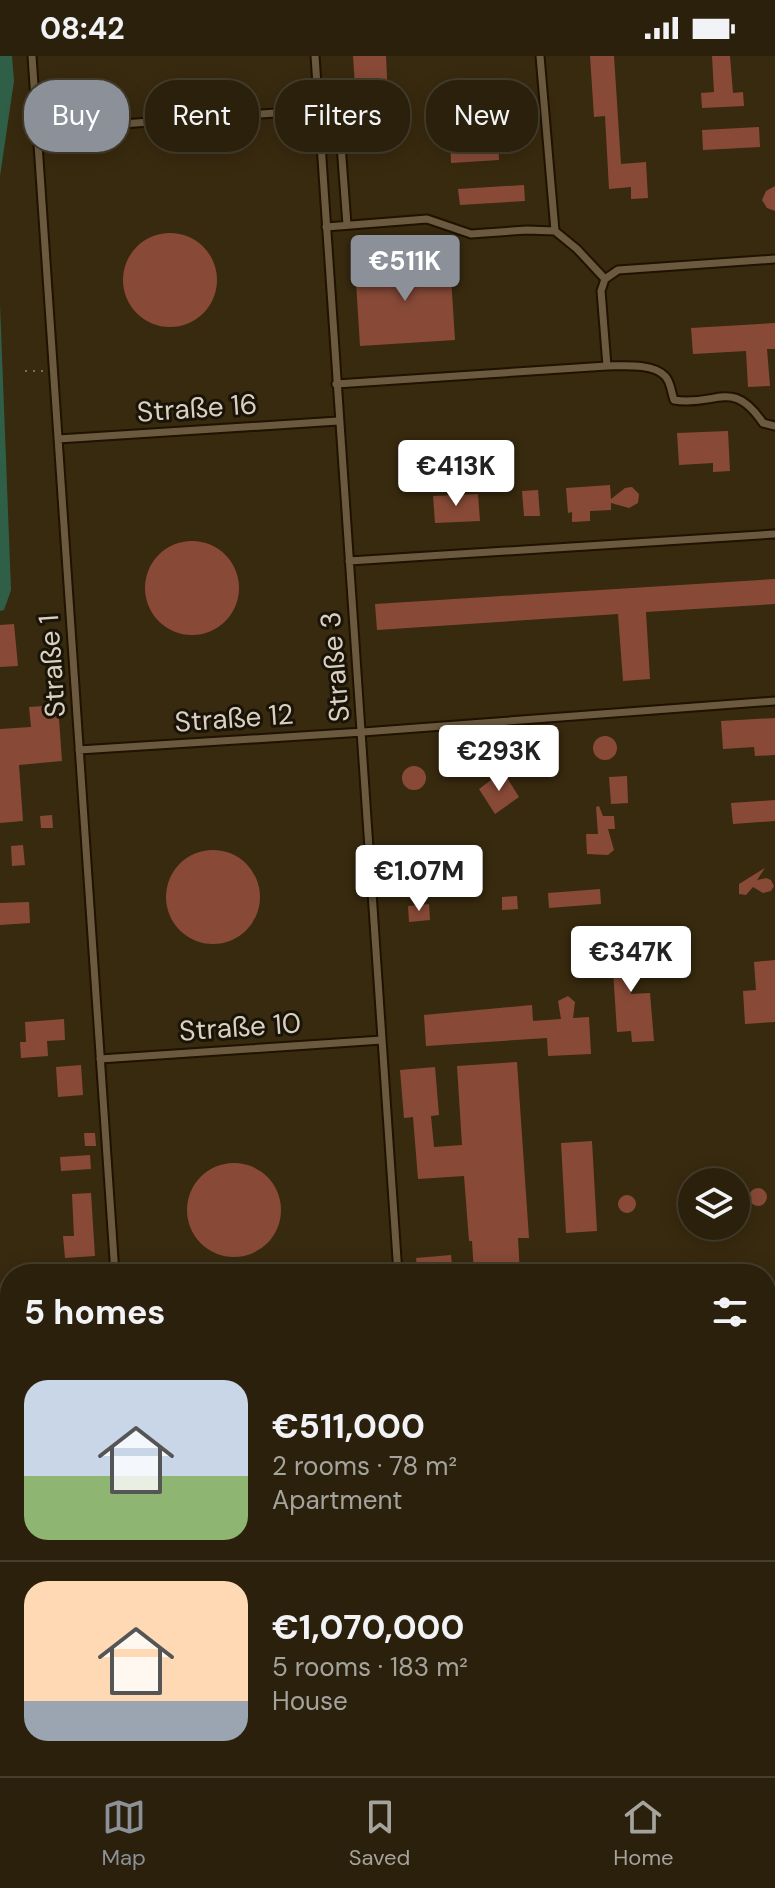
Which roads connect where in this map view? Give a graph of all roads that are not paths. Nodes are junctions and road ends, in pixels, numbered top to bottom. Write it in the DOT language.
graph roads {
  1 [pos="32,56"];
  2 [pos="315,56"];
  3 [pos="540,56"];
  4 [pos="34,80"];
  5 [pos="317,80"];
  6 [pos="275,117"];
  7 [pos="129,125"];
  8 [pos="39,152"];
  9 [pos="321,152"];
  10 [pos="342,152"];
  11 [pos="347,225"];
  12 [pos="326,227"];
  13 [pos="555,231"];
  14 [pos="775,259"];
  15 [pos="605,279"];
  16 [pos="607,366"];
  17 [pos="336,384"];
  18 [pos="338,421"];
  19 [pos="775,426"];
  20 [pos="58,439"];
  21 [pos="775,534"];
  22 [pos="349,561"];
  23 [pos="775,701"];
  24 [pos="363,732"];
  25 [pos="79,750"];
  26 [pos="382,1040"];
  27 [pos="100,1059"];
  28 [pos="114,1264"];
  29 [pos="397,1264"];
  1 -- 4 [label="lane, Straße 1"];
  2 -- 5 [label="lane, Straße 3"];
  3 -- 13 [label="lane"];
  6 -- 7 [label="lane"];
  8 -- 20 [label="lane, Straße 1"];
  9 -- 12 [label="lane, Straße 3"];
  10 -- 11 [label="lane"];
  11 -- 12 [label="lane"];
  11 -- 13 [label="lane"];
  12 -- 17 [label="lane, Straße 3"];
  13 -- 15 [label="lane"];
  14 -- 15 [label="lane"];
  15 -- 16 [label="lane"];
  16 -- 17 [label="lane"];
  16 -- 19 [label="lane"];
  17 -- 18 [label="lane, Straße 3"];
  18 -- 20 [label="lane, Straße 16"];
  18 -- 22 [label="lane, Straße 3"];
  20 -- 25 [label="lane, Straße 1"];
  21 -- 22 [label="lane"];
  22 -- 24 [label="lane, Straße 3"];
  23 -- 24 [label="lane, Straße 12"];
  24 -- 25 [label="lane, Straße 12"];
  24 -- 26 [label="lane, Straße 3"];
  25 -- 27 [label="lane, Straße 1"];
  26 -- 27 [label="lane, Straße 10"];
  26 -- 29 [label="lane, Straße 3"];
  27 -- 28 [label="lane, Straße 1"];
}
